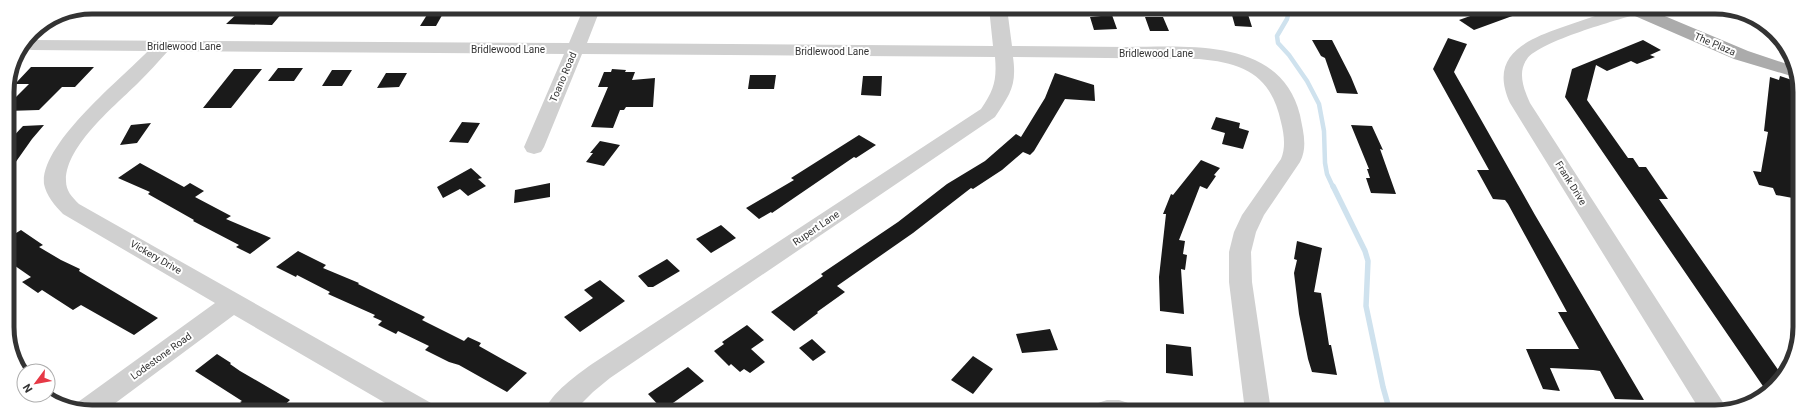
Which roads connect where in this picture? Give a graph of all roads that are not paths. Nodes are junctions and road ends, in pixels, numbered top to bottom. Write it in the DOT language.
graph roads {
  1 [pos="590,14"];
  2 [pos="999,14"];
  3 [pos="1619,14"];
  4 [pos="1646,14"];
  5 [pos="1675,14"];
  6 [pos="32,45"];
  7 [pos="163,46"];
  8 [pos="575,49"];
  9 [pos="1004,52"];
  10 [pos="1785,58"];
  11 [pos="1790,71"];
  12 [pos="534,147"];
  13 [pos="234,302"];
  14 [pos="94,405"];
  15 [pos="412,405"];
  16 [pos="563,405"];
  17 [pos="1257,405"];
  18 [pos="1711,405"];
  1 -- 8 [label="street, Toano Road"];
  2 -- 9 [label="street, Rupert Lane"];
  3 -- 18 [label="street, Frank Drive"];
  4 -- 11 [label="main road, The Plaza"];
  5 -- 10 [label="main road, The Plaza"];
  6 -- 7 [label="street, Bridlewood Lane"];
  7 -- 8 [label="street, Bridlewood Lane"];
  7 -- 13 [label="street, Vickery Drive"];
  8 -- 9 [label="street, Bridlewood Lane"];
  8 -- 12 [label="street, Toano Road"];
  9 -- 16 [label="street, Rupert Lane"];
  9 -- 17 [label="street, Bridlewood Lane"];
  13 -- 14 [label="street, Lodestone Road"];
  13 -- 15 [label="street, Vickery Drive"];
}
